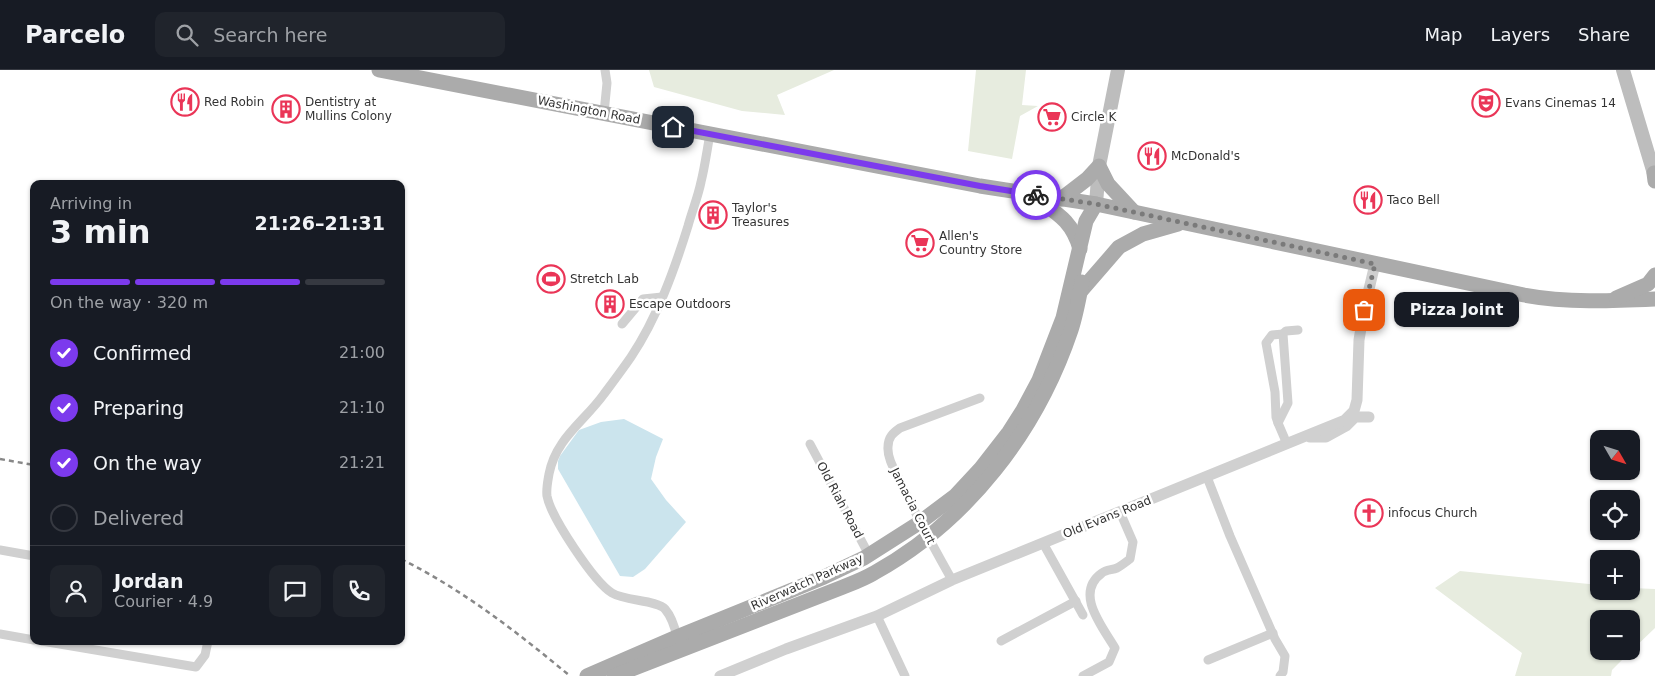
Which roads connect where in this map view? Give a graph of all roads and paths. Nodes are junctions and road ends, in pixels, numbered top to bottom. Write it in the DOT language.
graph roads {
  1 [pos="378,70"];
  2 [pos="605,70"];
  3 [pos="1118,70"];
  4 [pos="1623,70"];
  5 [pos="1632,70"];
  6 [pos="1630,92"];
  7 [pos="604,113"];
  8 [pos="710,134"];
  9 [pos="1100,166"];
  10 [pos="1655,177"];
  11 [pos="1030,194"];
  12 [pos="1061,199"];
  13 [pos="1096,204"];
  14 [pos="1134,212"];
  15 [pos="1185,223"];
  16 [pos="1080,248"];
  17 [pos="1375,264"];
  18 [pos="1655,275"];
  19 [pos="1080,292"];
  20 [pos="662,297"];
  21 [pos="1655,299"];
  22 [pos="1608,301"];
  23 [pos="622,324"];
  24 [pos="1298,330"];
  25 [pos="1282,334"];
  26 [pos="980,398"];
  27 [pos="1369,417"];
  28 [pos="1278,422"];
  29 [pos="1306,437"];
  30 [pos="810,444"];
  31 [pos="1287,444"];
  32 [pos="1207,477"];
  33 [pos="1120,512"];
  34 [pos="919,523"];
  35 [pos="928,537"];
  36 [pos="1043,543"];
  37 [pos="0,550"];
  38 [pos="30,555"];
  39 [pos="869,555"];
  40 [pos="952,580"];
  41 [pos="1076,601"];
  42 [pos="1083,615"];
  43 [pos="877,616"];
  44 [pos="1273,633"];
  45 [pos="0,634"];
  46 [pos="678,636"];
  47 [pos="30,639"];
  48 [pos="1001,641"];
  49 [pos="66,645"];
  50 [pos="207,645"];
  51 [pos="1208,660"];
  52 [pos="629,664"];
  53 [pos="1097,673"];
  54 [pos="586,676"];
  55 [pos="614,676"];
  56 [pos="720,676"];
  57 [pos="905,676"];
  58 [pos="1084,676"];
  59 [pos="1280,676"];
  1 -- 7 [label="main road, Washington Road"];
  2 -- 7 [label="street"];
  3 -- 9 [label="main road"];
  4 -- 6 [label="main road"];
  5 -- 6 [label="main road"];
  6 -- 10 [label="main road"];
  7 -- 8 [label="main road, Washington Road"];
  8 -- 11 [label="main road, Washington Road"];
  8 -- 20 [label="street"];
  9 -- 12 [label="main road"];
  9 -- 13 [label="main road"];
  9 -- 14 [label="main road"];
  11 -- 12 [label="main road, Washington Road"];
  11 -- 16 [label="main road"];
  12 -- 13 [label="main road, Washington Road"];
  13 -- 14 [label="main road, Washington Road"];
  13 -- 16 [label="main road, Riverwatch Parkway"];
  13 -- 19 [label="main road, Riverwatch Parkway"];
  14 -- 15 [label="main road, Washington Road"];
  15 -- 17 [label="main road, Washington Road"];
  15 -- 19 [label="main road"];
  16 -- 34 [label="main road, Riverwatch Parkway"];
  17 -- 22 [label="main road, Washington Road"];
  17 -- 29 [label="street, Old Evans Road"];
  18 -- 22 [label="main road"];
  19 -- 35 [label="main road, Riverwatch Parkway"];
  20 -- 23 [label="street"];
  20 -- 46 [label="street"];
  21 -- 22 [label="main road, Washington Road"];
  24 -- 25 [label="street"];
  25 -- 28 [label="street"];
  25 -- 28 [label="street"];
  26 -- 34 [label="street, Jamacia Court"];
  27 -- 29 [label="street"];
  28 -- 31 [label="street"];
  29 -- 31 [label="street, Old Evans Road"];
  30 -- 39 [label="street, Old Riah Road"];
  31 -- 32 [label="street, Old Evans Road"];
  32 -- 33 [label="street, Old Evans Road"];
  32 -- 44 [label="street"];
  33 -- 36 [label="street, Old Evans Road"];
  33 -- 53 [label="street"];
  34 -- 35 [label="street, Jamacia Court"];
  34 -- 39 [label="main road, Riverwatch Parkway"];
  35 -- 40 [label="street, Jamacia Court"];
  35 -- 52 [label="main road, Riverwatch Parkway"];
  36 -- 40 [label="street, Old Evans Road"];
  36 -- 41 [label="street"];
  37 -- 38 [label="street"];
  39 -- 46 [label="main road, Riverwatch Parkway"];
  40 -- 43 [label="street, Old Evans Road"];
  41 -- 42 [label="street"];
  41 -- 48 [label="street"];
  43 -- 56 [label="street, Old Evans Road"];
  43 -- 57 [label="street"];
  44 -- 51 [label="street"];
  44 -- 59 [label="street"];
  45 -- 47 [label="street"];
  46 -- 52 [label="main road, Riverwatch Parkway"];
  49 -- 50 [label="street"];
  52 -- 54 [label="main road, Riverwatch Parkway"];
  52 -- 55 [label="main road, Riverwatch Parkway"];
  53 -- 58 [label="street"];
}
